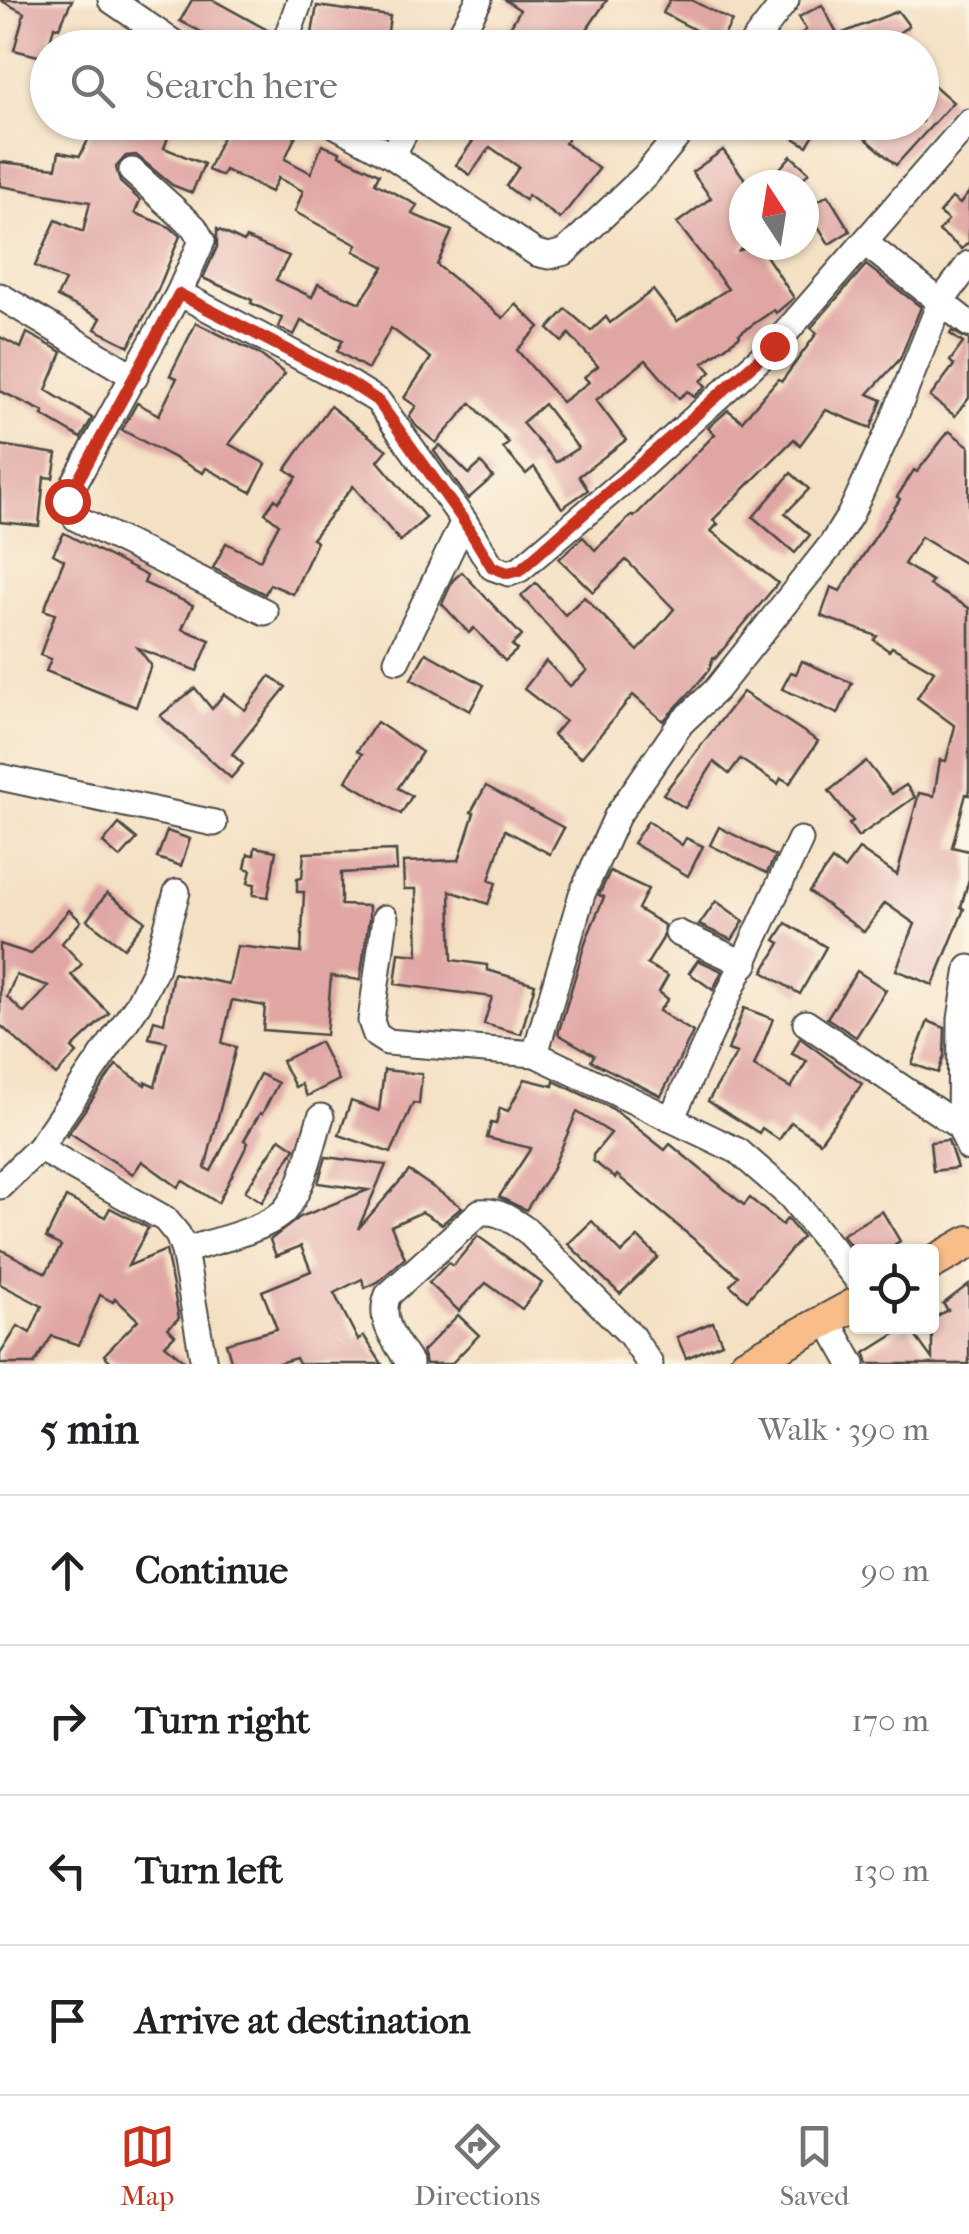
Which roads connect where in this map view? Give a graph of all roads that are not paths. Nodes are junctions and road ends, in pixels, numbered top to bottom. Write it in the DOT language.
graph roads {
  1 [pos="111,0"];
  2 [pos="300,0"];
  3 [pos="479,0"];
  4 [pos="786,0"];
  5 [pos="155,30"];
  6 [pos="289,30"];
  7 [pos="463,30"];
  8 [pos="763,30"];
  9 [pos="969,122"];
  10 [pos="363,140"];
  11 [pos="400,140"];
  12 [pos="674,140"];
  13 [pos="392,156"];
  14 [pos="132,171"];
  15 [pos="866,243"];
  16 [pos="969,264"];
  17 [pos="179,294"];
  18 [pos="0,296"];
  19 [pos="940,304"];
  20 [pos="969,324"];
  21 [pos="135,377"];
  22 [pos="464,521"];
  23 [pos="265,612"];
  24 [pos="397,660"];
  25 [pos="0,778"];
  26 [pos="214,823"];
  27 [pos="800,840"];
  28 [pos="177,892"];
  29 [pos="385,918"];
  30 [pos="678,933"];
  31 [pos="745,964"];
  32 [pos="969,968"];
  33 [pos="806,1023"];
  34 [pos="535,1054"];
  35 [pos="321,1117"];
  36 [pos="670,1119"];
  37 [pos="964,1138"];
  38 [pos="39,1148"];
  39 [pos="0,1186"];
  40 [pos="969,1242"];
  41 [pos="184,1250"];
  42 [pos="939,1259"];
  43 [pos="849,1269"];
  44 [pos="849,1308"];
  45 [pos="828,1320"];
  46 [pos="204,1364"];
  47 [pos="410,1364"];
  48 [pos="650,1364"];
  49 [pos="746,1364"];
  50 [pos="852,1364"];
  1 -- 5 [label="street"];
  2 -- 6 [label="street"];
  3 -- 7 [label="street"];
  4 -- 8 [label="street"];
  9 -- 15 [label="street"];
  10 -- 13 [label="street"];
  11 -- 13 [label="street"];
  12 -- 13 [label="street"];
  14 -- 17 [label="street"];
  15 -- 19 [label="street"];
  15 -- 22 [label="street"];
  16 -- 19 [label="street"];
  17 -- 21 [label="street"];
  17 -- 22 [label="street"];
  18 -- 21 [label="street"];
  19 -- 20 [label="street"];
  19 -- 34 [label="street"];
  21 -- 23 [label="street"];
  22 -- 24 [label="street"];
  25 -- 26 [label="street"];
  27 -- 31 [label="street"];
  28 -- 38 [label="street"];
  29 -- 34 [label="street"];
  30 -- 31 [label="street"];
  31 -- 36 [label="street"];
  32 -- 37 [label="street"];
  33 -- 37 [label="street"];
  34 -- 36 [label="street"];
  35 -- 41 [label="street"];
  36 -- 43 [label="street"];
  38 -- 39 [label="street"];
  38 -- 41 [label="street"];
  40 -- 42 [label="main road"];
  41 -- 46 [label="street"];
  44 -- 45 [label="main road"];
  45 -- 49 [label="main road"];
  45 -- 50 [label="street"];
  47 -- 48 [label="street"];
}
